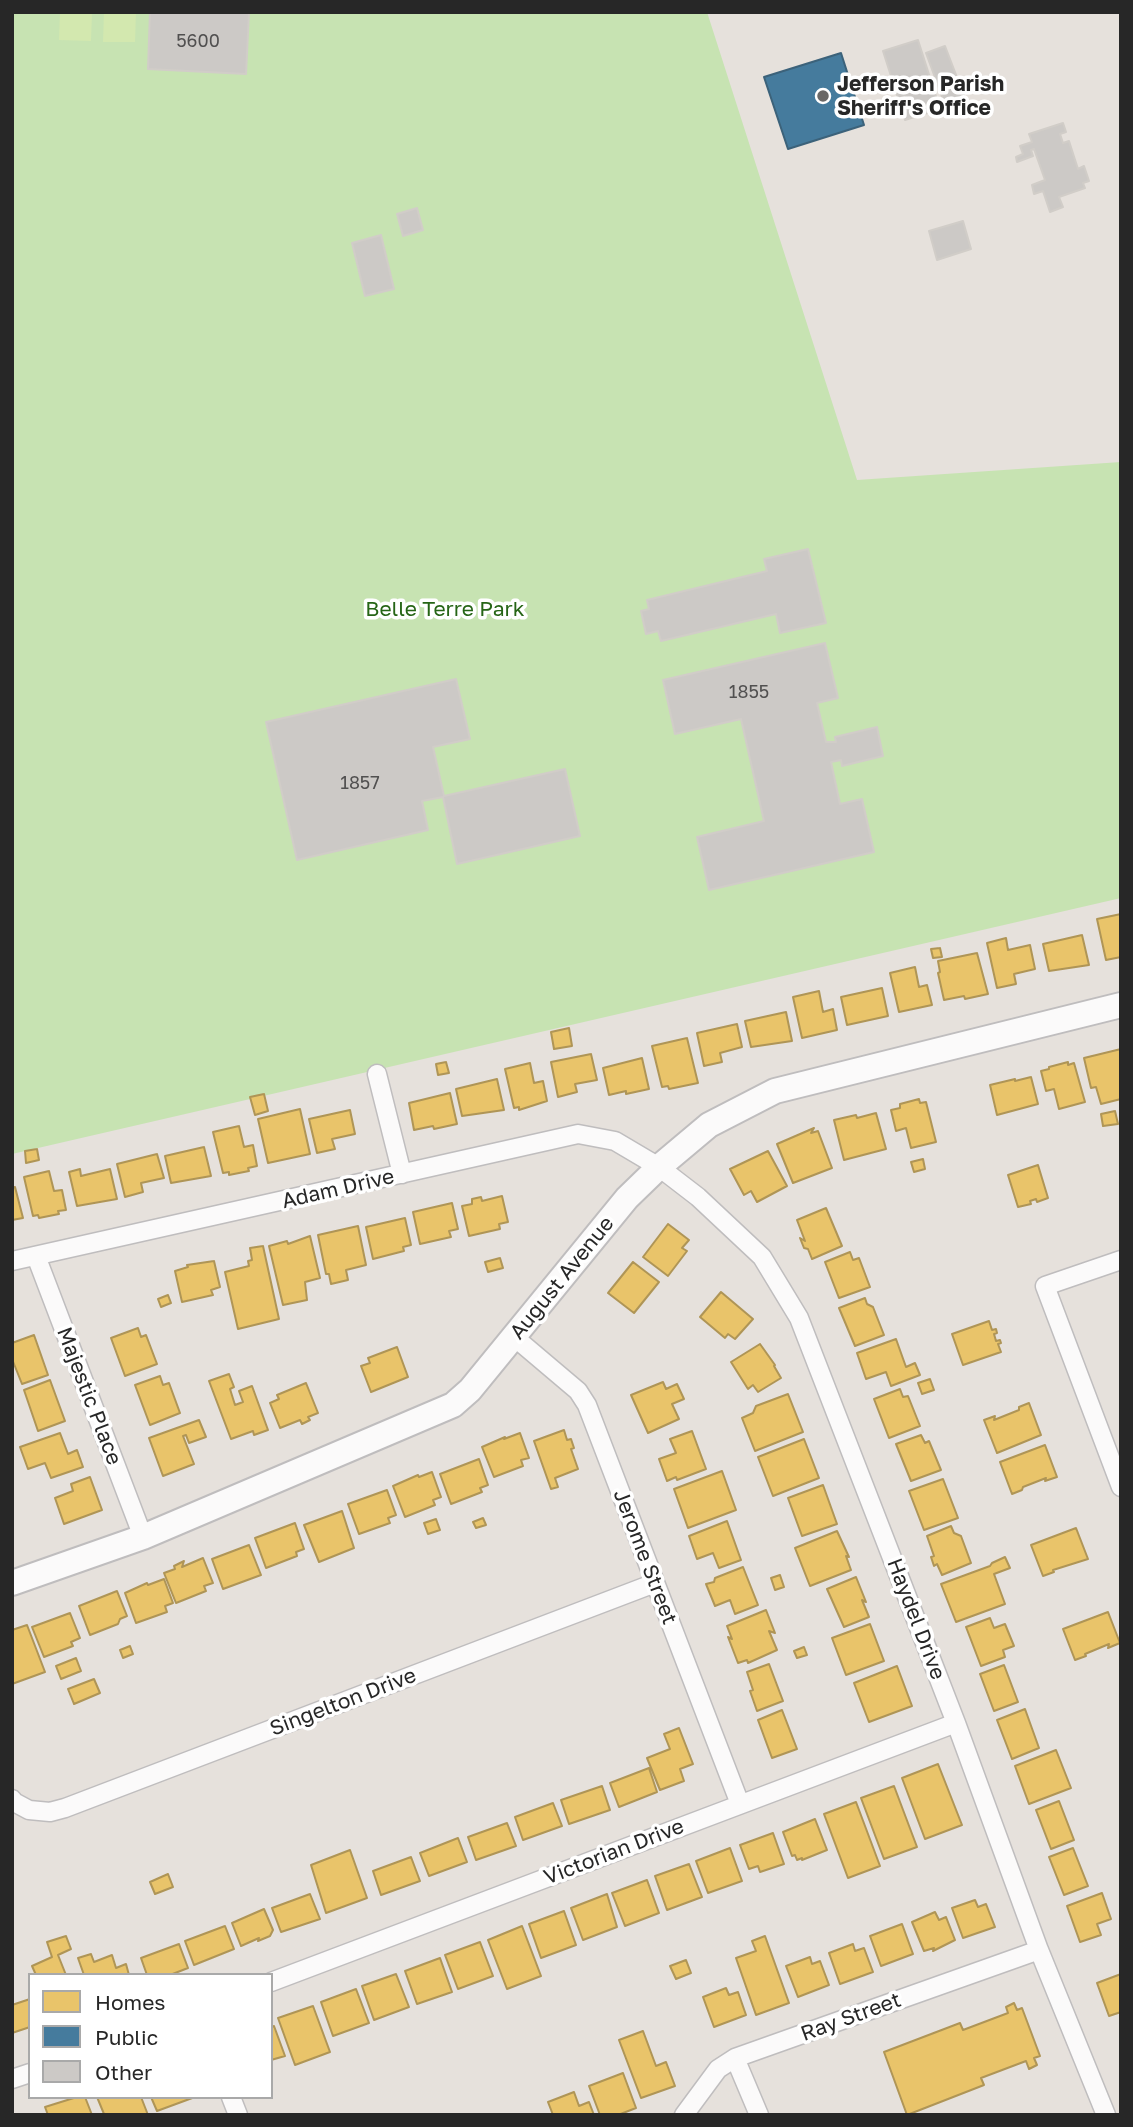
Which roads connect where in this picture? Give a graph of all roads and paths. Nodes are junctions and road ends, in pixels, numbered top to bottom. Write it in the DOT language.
graph roads {
  1 [pos="1121,1004"];
  2 [pos="377,1074"];
  3 [pos="659,1167"];
  4 [pos="402,1174"];
  5 [pos="36,1256"];
  6 [pos="1121,1260"];
  7 [pos="12,1261"];
  8 [pos="513,1336"];
  9 [pos="1121,1487"];
  10 [pos="143,1537"];
  11 [pos="12,1583"];
  12 [pos="655,1583"];
  13 [pos="956,1723"];
  14 [pos="12,1799"];
  15 [pos="740,1804"];
  16 [pos="1039,1950"];
  17 [pos="273,1981"];
  18 [pos="735,2059"];
  19 [pos="684,2115"];
  20 [pos="759,2115"];
  21 [pos="1106,2115"];
  1 -- 3 [label="street, August Avenue"];
  2 -- 4 [label="street"];
  3 -- 4 [label="street, Adam Drive"];
  3 -- 8 [label="street, August Avenue"];
  3 -- 13 [label="street, Haydel Drive"];
  4 -- 5 [label="street, Adam Drive"];
  5 -- 7 [label="street, Adam Drive"];
  5 -- 10 [label="street, Majestic Place"];
  6 -- 9 [label="street"];
  8 -- 10 [label="street, August Avenue"];
  8 -- 12 [label="street, Jerome Street"];
  10 -- 11 [label="street, August Avenue"];
  12 -- 14 [label="street, Singelton Drive"];
  12 -- 15 [label="street, Jerome Street"];
  13 -- 15 [label="street, Victorian Drive"];
  13 -- 16 [label="street, Haydel Drive"];
  15 -- 17 [label="street, Victorian Drive"];
  16 -- 18 [label="street, Ray Street"];
  16 -- 21 [label="street, Haydel Drive"];
  18 -- 19 [label="street, Ray Street"];
  18 -- 20 [label="street"];
}
